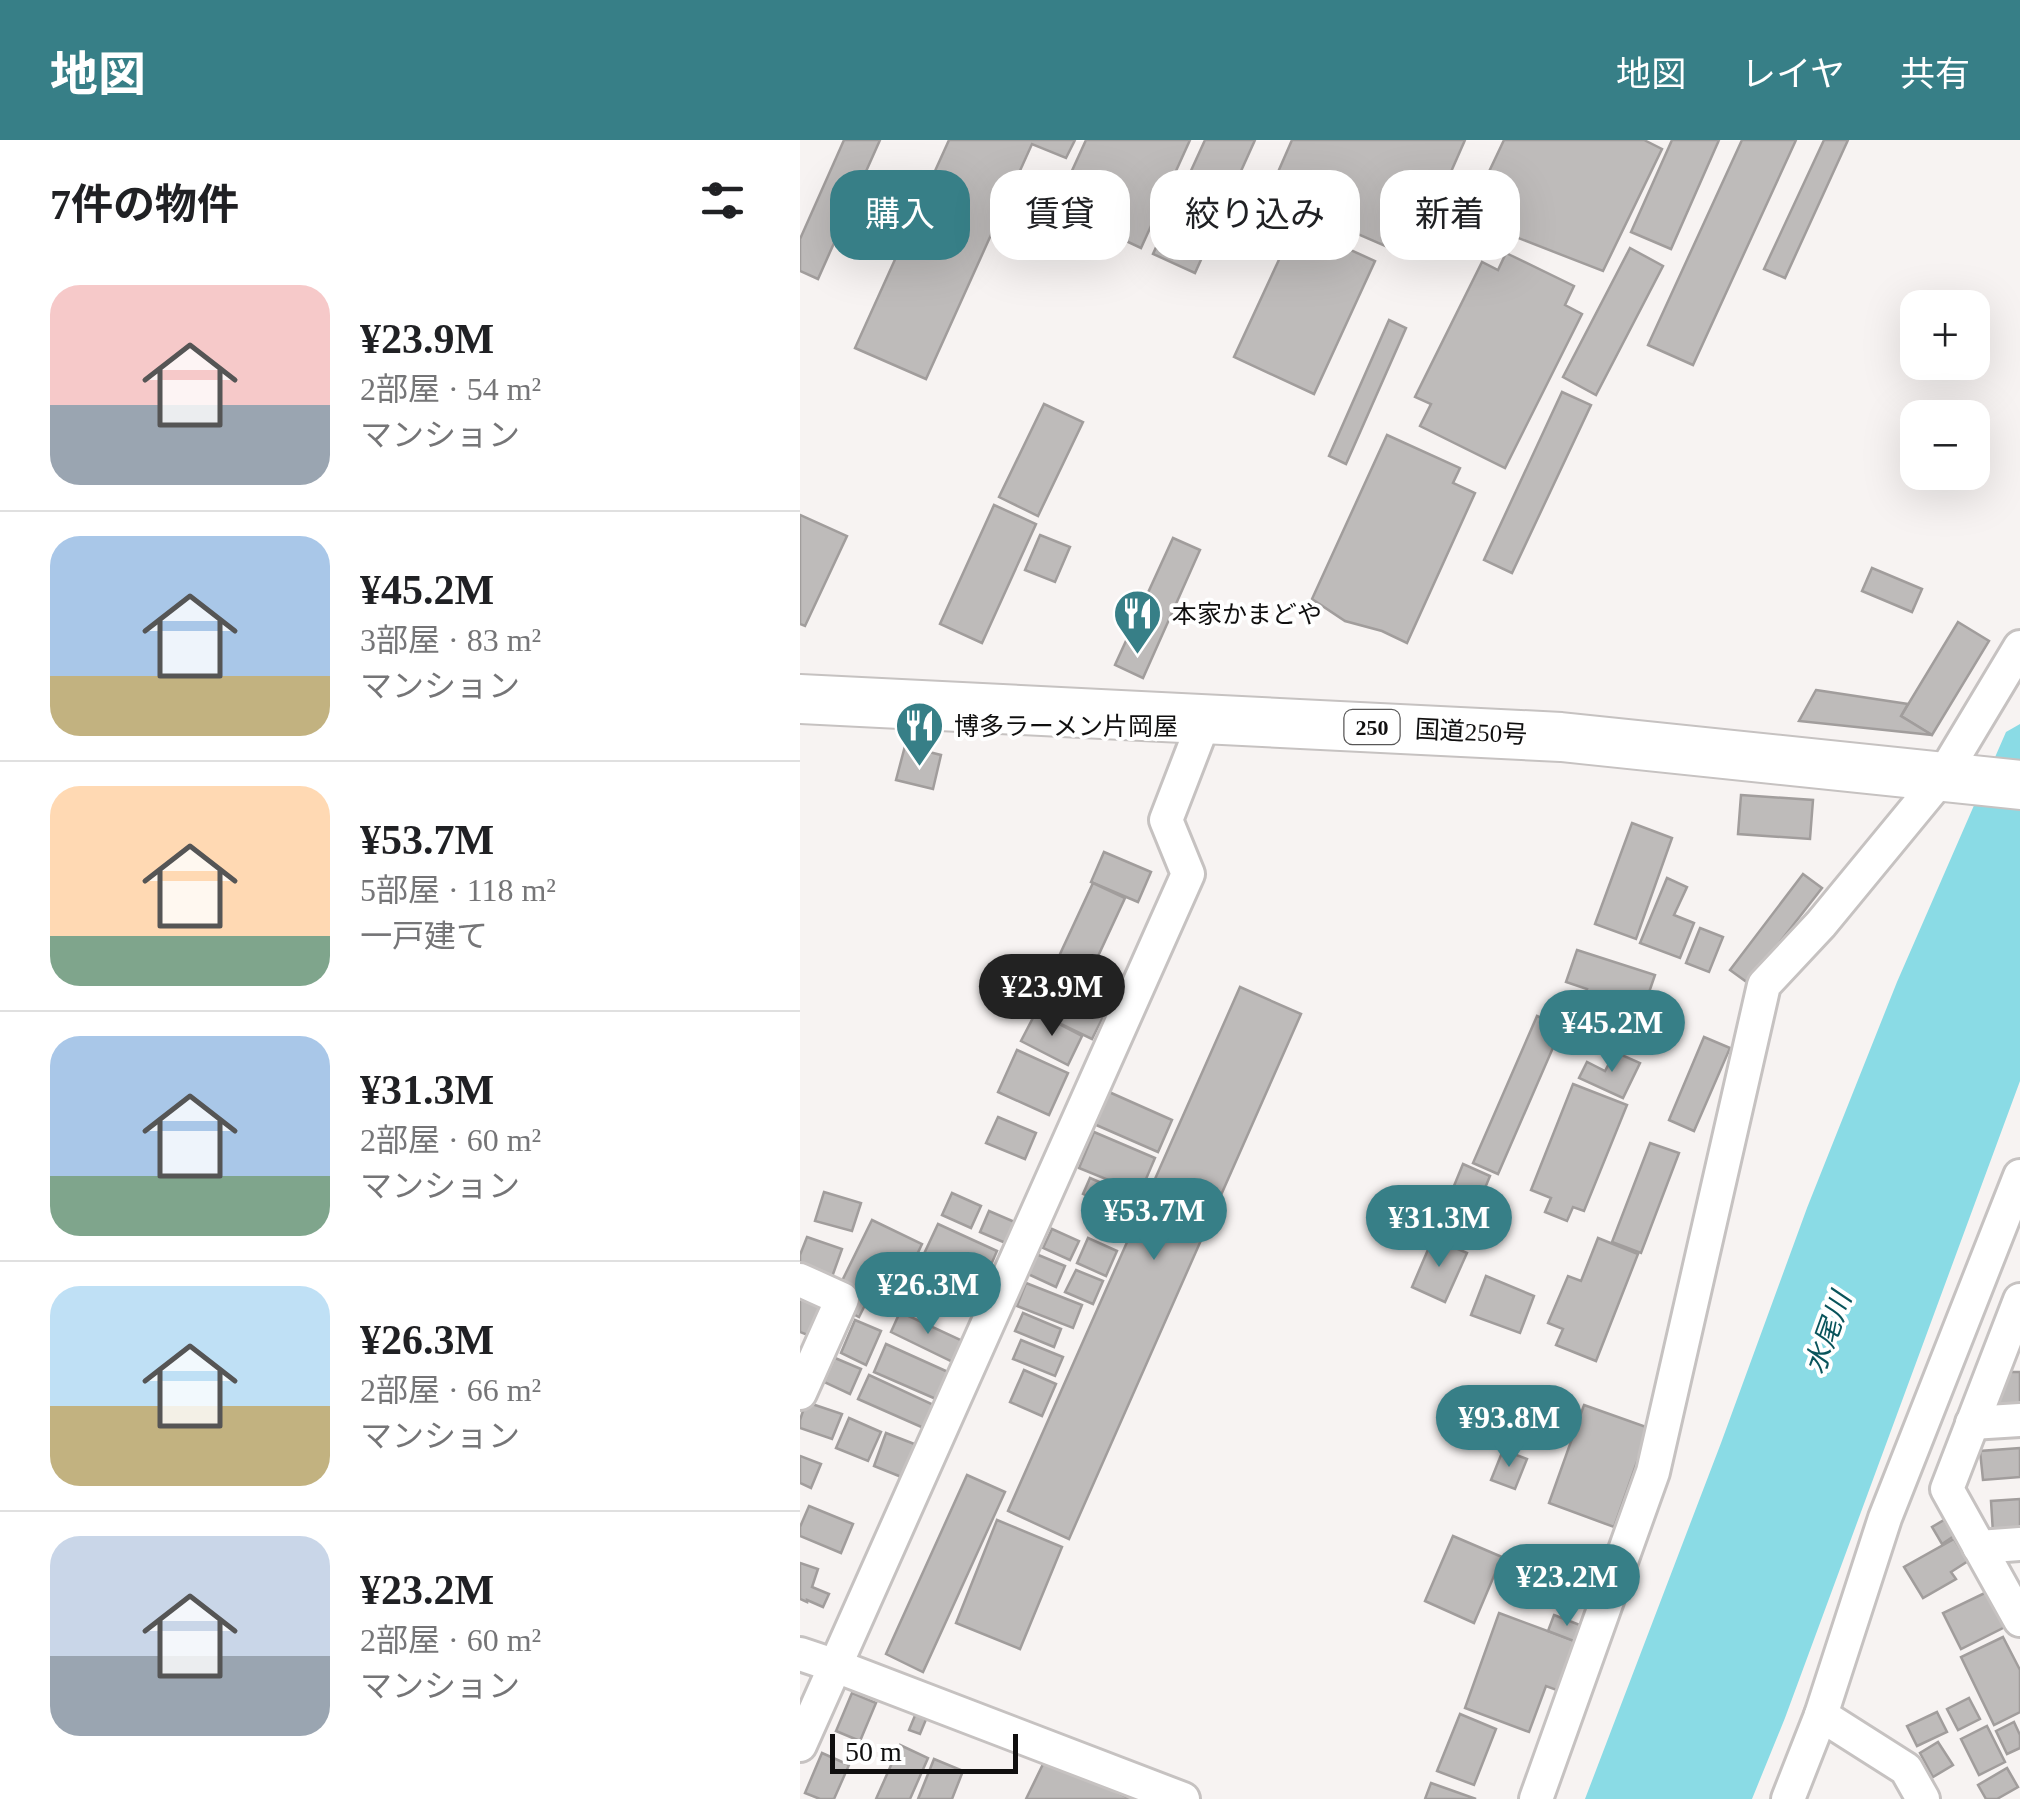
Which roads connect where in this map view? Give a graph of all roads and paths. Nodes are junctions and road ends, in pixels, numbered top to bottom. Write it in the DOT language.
graph roads {
  1 [pos="2020,648"];
  2 [pos="800,700"];
  3 [pos="1205,719"];
  4 [pos="1942,778"];
  5 [pos="2020,784"];
  6 [pos="2020,1176"];
  7 [pos="800,1280"];
  8 [pos="2020,1300"];
  9 [pos="800,1392"];
  10 [pos="2020,1420"];
  11 [pos="1972,1423"];
  12 [pos="2020,1544"];
  13 [pos="1979,1547"];
  14 [pos="2020,1620"];
  15 [pos="800,1654"];
  16 [pos="836,1666"];
  17 [pos="1821,1715"];
  18 [pos="800,1744"];
  19 [pos="1183,1799"];
  20 [pos="1536,1799"];
  21 [pos="1788,1799"];
  22 [pos="1922,1799"];
  1 -- 4 [label="street"];
  2 -- 3 [label="highway, 国道250号 / 250"];
  3 -- 4 [label="highway, 国道250号 / 250"];
  3 -- 16 [label="street"];
  4 -- 5 [label="highway, 国道250号 / 250"];
  4 -- 20 [label="street"];
  6 -- 17 [label="street"];
  7 -- 9 [label="street"];
  8 -- 11 [label="street"];
  10 -- 11 [label="street"];
  11 -- 13 [label="street"];
  12 -- 13 [label="street"];
  13 -- 14 [label="street"];
  15 -- 16 [label="street"];
  16 -- 18 [label="street"];
  16 -- 19 [label="street"];
  17 -- 21 [label="street"];
  17 -- 22 [label="street"];
}
